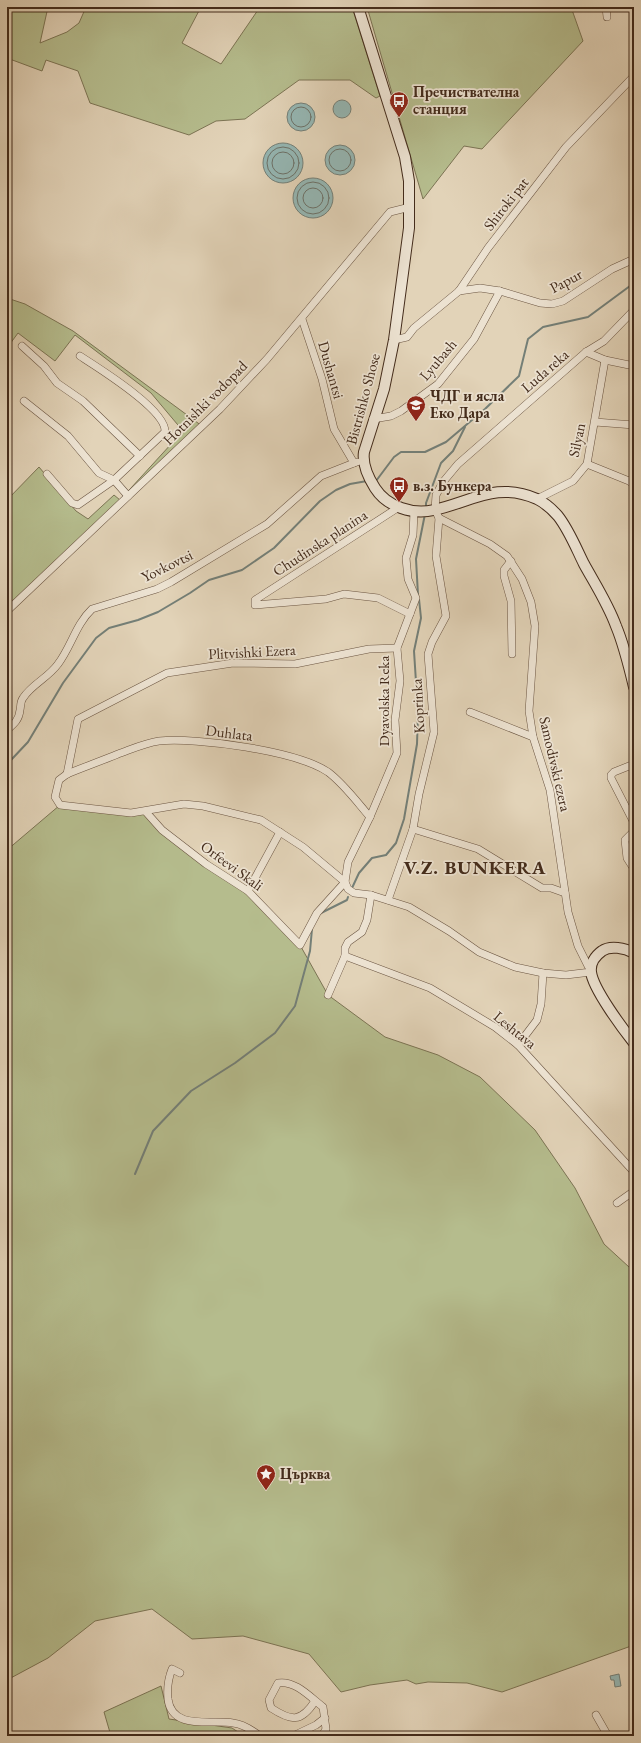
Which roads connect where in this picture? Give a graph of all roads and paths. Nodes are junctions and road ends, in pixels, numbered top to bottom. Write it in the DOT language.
graph roads {
  1 [pos="358,7"];
  2 [pos="606,7"];
  3 [pos="607,17"];
  4 [pos="633,80"];
  5 [pos="410,207"];
  6 [pos="634,259"];
  7 [pos="459,291"];
  8 [pos="500,291"];
  9 [pos="634,310"];
  10 [pos="302,319"];
  11 [pos="394,340"];
  12 [pos="22,346"];
  13 [pos="586,352"];
  14 [pos="80,356"];
  15 [pos="605,360"];
  16 [pos="634,366"];
  17 [pos="24,402"];
  18 [pos="373,419"];
  19 [pos="595,422"];
  20 [pos="634,425"];
  21 [pos="140,456"];
  22 [pos="358,462"];
  23 [pos="587,464"];
  24 [pos="46,474"];
  25 [pos="114,480"];
  26 [pos="634,485"];
  27 [pos="128,496"];
  28 [pos="537,499"];
  29 [pos="399,507"];
  30 [pos="414,511"];
  31 [pos="437,514"];
  32 [pos="511,561"];
  33 [pos="7,610"];
  34 [pos="410,614"];
  35 [pos="397,648"];
  36 [pos="512,654"];
  37 [pos="634,687"];
  38 [pos="470,712"];
  39 [pos="7,730"];
  40 [pos="533,737"];
  41 [pos="634,764"];
  42 [pos="67,774"];
  43 [pos="146,812"];
  44 [pos="370,817"];
  45 [pos="634,823"];
  46 [pos="414,829"];
  47 [pos="634,831"];
  48 [pos="280,832"];
  49 [pos="634,870"];
  50 [pos="345,882"];
  51 [pos="248,892"];
  52 [pos="565,893"];
  53 [pos="371,895"];
  54 [pos="388,900"];
  55 [pos="634,953"];
  56 [pos="345,956"];
  57 [pos="591,972"];
  58 [pos="543,973"];
  59 [pos="328,995"];
  60 [pos="634,1043"];
  61 [pos="518,1045"];
  62 [pos="634,1172"];
  63 [pos="634,1191"];
  64 [pos="617,1203"];
  65 [pos="180,1673"];
  66 [pos="315,1701"];
  67 [pos="596,1715"];
  68 [pos="325,1718"];
  69 [pos="260,1736"];
  70 [pos="293,1736"];
  71 [pos="322,1736"];
  72 [pos="608,1736"];
  1 -- 5 [label="street, Bistrishko Shose"];
  2 -- 3 [label="street"];
  4 -- 7 [label="street, Shiroki pat"];
  5 -- 10 [label="street, Hotnishki vodopad"];
  5 -- 11 [label="street, Bistrishko Shose"];
  6 -- 8 [label="street, Papur"];
  7 -- 8 [label="street, Papur"];
  7 -- 11 [label="street, Shiroki pat"];
  8 -- 18 [label="street, Lyubash"];
  9 -- 13 [label="street, Luda reka"];
  10 -- 22 [label="street, Dushantsi"];
  10 -- 27 [label="street, Hotnishki vodopad"];
  11 -- 18 [label="street, Bistrishko Shose"];
  12 -- 21 [label="street"];
  13 -- 15 [label="street"];
  13 -- 31 [label="street, Luda reka"];
  14 -- 21 [label="street"];
  15 -- 16 [label="street"];
  15 -- 19 [label="street, Silyan"];
  17 -- 25 [label="street"];
  18 -- 22 [label="street, Bistrishko Shose"];
  19 -- 20 [label="street"];
  19 -- 23 [label="street, Silyan"];
  21 -- 25 [label="street"];
  22 -- 29 [label="street, Bistrishko Shose"];
  22 -- 39 [label="street, Yovkovtsi"];
  23 -- 26 [label="street"];
  23 -- 28 [label="street, Silyan"];
  24 -- 25 [label="street"];
  25 -- 27 [label="street"];
  27 -- 33 [label="street, Hotnishki vodopad"];
  28 -- 31 [label="street, Bistrishko Shose"];
  28 -- 37 [label="street, Bistrishko Shose"];
  29 -- 30 [label="street, Bistrishko Shose"];
  29 -- 34 [label="street, Chudinska planina"];
  30 -- 31 [label="street, Bistrishko Shose"];
  30 -- 34 [label="street, Dyavolska Reka"];
  31 -- 32 [label="street, Samodivski ezera"];
  31 -- 46 [label="street, Koprinka"];
  32 -- 36 [label="street"];
  32 -- 40 [label="street, Samodivski ezera"];
  34 -- 35 [label="street, Dyavolska Reka"];
  35 -- 42 [label="street, Plitvishki Ezera"];
  35 -- 44 [label="street, Dyavolska Reka"];
  38 -- 40 [label="street"];
  40 -- 52 [label="street, Samodivski ezera"];
  41 -- 45 [label="street"];
  42 -- 43 [label="street"];
  42 -- 44 [label="street, Duhlata"];
  43 -- 48 [label="street"];
  43 -- 51 [label="street, Orfeevi Skali"];
  44 -- 50 [label="street, Dyavolska Reka"];
  46 -- 52 [label="street"];
  46 -- 54 [label="street, Koprinka"];
  47 -- 49 [label="street"];
  48 -- 50 [label="street"];
  48 -- 51 [label="street"];
  50 -- 51 [label="street, Orfeevi Skali"];
  50 -- 53 [label="street"];
  52 -- 57 [label="street, Samodivski ezera"];
  53 -- 54 [label="street"];
  53 -- 56 [label="street"];
  54 -- 58 [label="street"];
  55 -- 57 [label="street"];
  56 -- 59 [label="street"];
  56 -- 61 [label="street, Leshtava"];
  57 -- 58 [label="street"];
  57 -- 60 [label="street"];
  58 -- 61 [label="street"];
  61 -- 62 [label="street, Leshtava"];
  63 -- 64 [label="street"];
  65 -- 69 [label="street"];
  66 -- 66 [label="street"];
  66 -- 68 [label="street"];
  67 -- 72 [label="street"];
  68 -- 70 [label="street"];
  68 -- 71 [label="street"];
}
